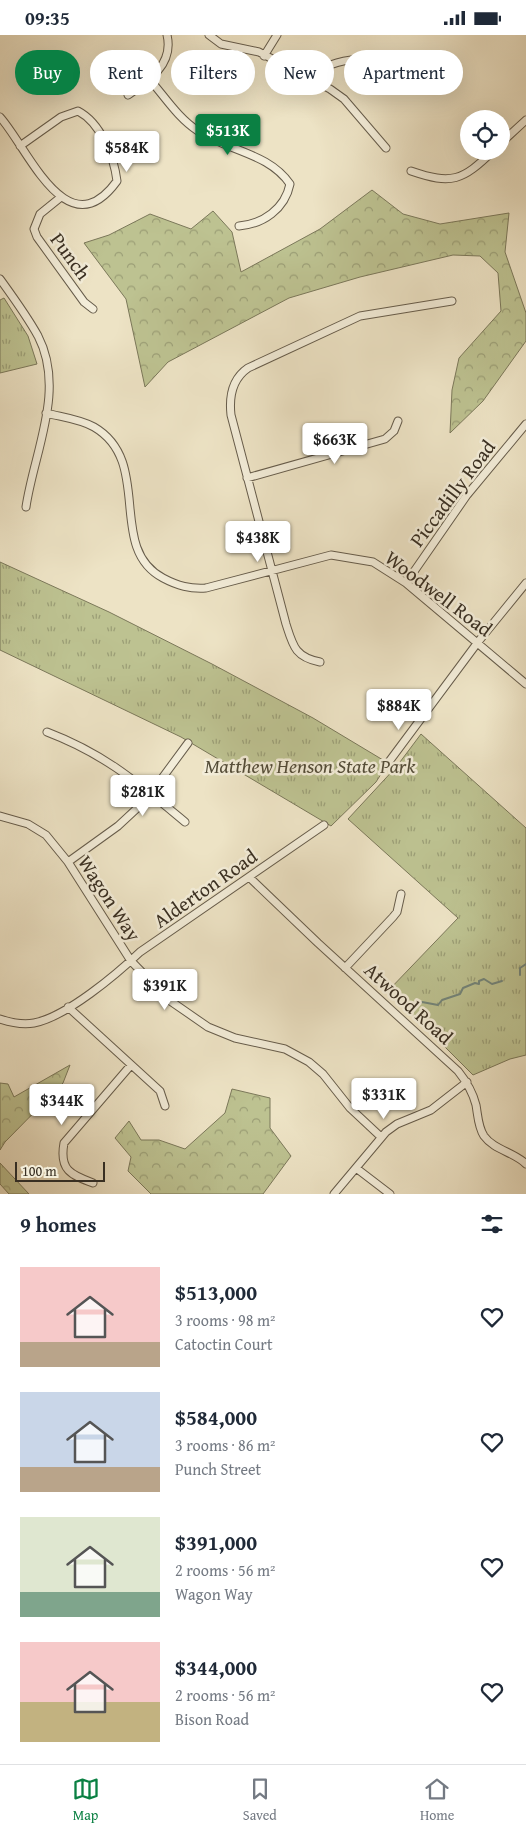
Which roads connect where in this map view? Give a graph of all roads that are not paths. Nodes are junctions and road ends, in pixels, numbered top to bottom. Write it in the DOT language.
graph roads {
  1 [pos="167,35"];
  2 [pos="209,35"];
  3 [pos="277,35"];
  4 [pos="264,56"];
  5 [pos="384,59"];
  6 [pos="161,66"];
  7 [pos="161,93"];
  8 [pos="334,93"];
  9 [pos="0,117"];
  10 [pos="526,119"];
  11 [pos="510,134"];
  12 [pos="20,145"];
  13 [pos="386,148"];
  14 [pos="483,160"];
  15 [pos="411,171"];
  16 [pos="60,197"];
  17 [pos="239,226"];
  18 [pos="0,279"];
  19 [pos="452,301"];
  20 [pos="93,309"];
  21 [pos="46,413"];
  22 [pos="398,421"];
  23 [pos="526,424"];
  24 [pos="247,478"];
  25 [pos="26,507"];
  26 [pos="272,570"];
  27 [pos="406,583"];
  28 [pos="526,583"];
  29 [pos="478,642"];
  30 [pos="320,662"];
  31 [pos="526,684"];
  32 [pos="46,732"];
  33 [pos="188,743"];
  34 [pos="388,763"];
  35 [pos="151,794"];
  36 [pos="0,815"];
  37 [pos="185,822"];
  38 [pos="324,825"];
  39 [pos="68,862"];
  40 [pos="249,877"];
  41 [pos="401,894"];
  42 [pos="131,961"];
  43 [pos="345,968"];
  44 [pos="68,1007"];
  45 [pos="0,1019"];
  46 [pos="131,1065"];
  47 [pos="467,1082"];
  48 [pos="165,1106"];
  49 [pos="382,1137"];
  50 [pos="526,1164"];
  51 [pos="356,1168"];
  52 [pos="93,1183"];
  53 [pos="334,1194"];
  54 [pos="390,1194"];
  1 -- 6 [label="street"];
  2 -- 4 [label="street"];
  3 -- 4 [label="street"];
  5 -- 5 [label="street"];
  7 -- 17 [label="street"];
  8 -- 13 [label="street"];
  9 -- 12 [label="street"];
  10 -- 11 [label="street"];
  12 -- 16 [label="street"];
  12 -- 16 [label="street"];
  14 -- 15 [label="street"];
  16 -- 20 [label="street, Punch"];
  18 -- 21 [label="street"];
  19 -- 24 [label="street"];
  21 -- 25 [label="street"];
  21 -- 26 [label="street, Woodwell Road"];
  22 -- 24 [label="street"];
  23 -- 27 [label="street, Piccadilly Road"];
  24 -- 26 [label="street"];
  26 -- 27 [label="street, Woodwell Road"];
  26 -- 30 [label="street"];
  27 -- 29 [label="street, Woodwell Road"];
  28 -- 29 [label="street"];
  29 -- 31 [label="street, Woodwell Road"];
  29 -- 34 [label="street"];
  32 -- 35 [label="street"];
  33 -- 35 [label="street"];
  35 -- 37 [label="street"];
  35 -- 39 [label="street"];
  36 -- 39 [label="street, Wagon Way"];
  38 -- 40 [label="street, Alderton Road"];
  39 -- 42 [label="street, Wagon Way"];
  40 -- 42 [label="street, Alderton Road"];
  40 -- 43 [label="street, Atwood Road"];
  41 -- 43 [label="street"];
  42 -- 44 [label="street, Alderton Road"];
  42 -- 49 [label="street, Wagon Way"];
  43 -- 47 [label="street, Atwood Road"];
  44 -- 45 [label="street, Alderton Road"];
  44 -- 46 [label="street"];
  46 -- 48 [label="street"];
  46 -- 52 [label="street"];
  47 -- 49 [label="street"];
  47 -- 50 [label="street, Atwood Road"];
  49 -- 51 [label="street"];
  51 -- 53 [label="street"];
  51 -- 54 [label="street"];
}
